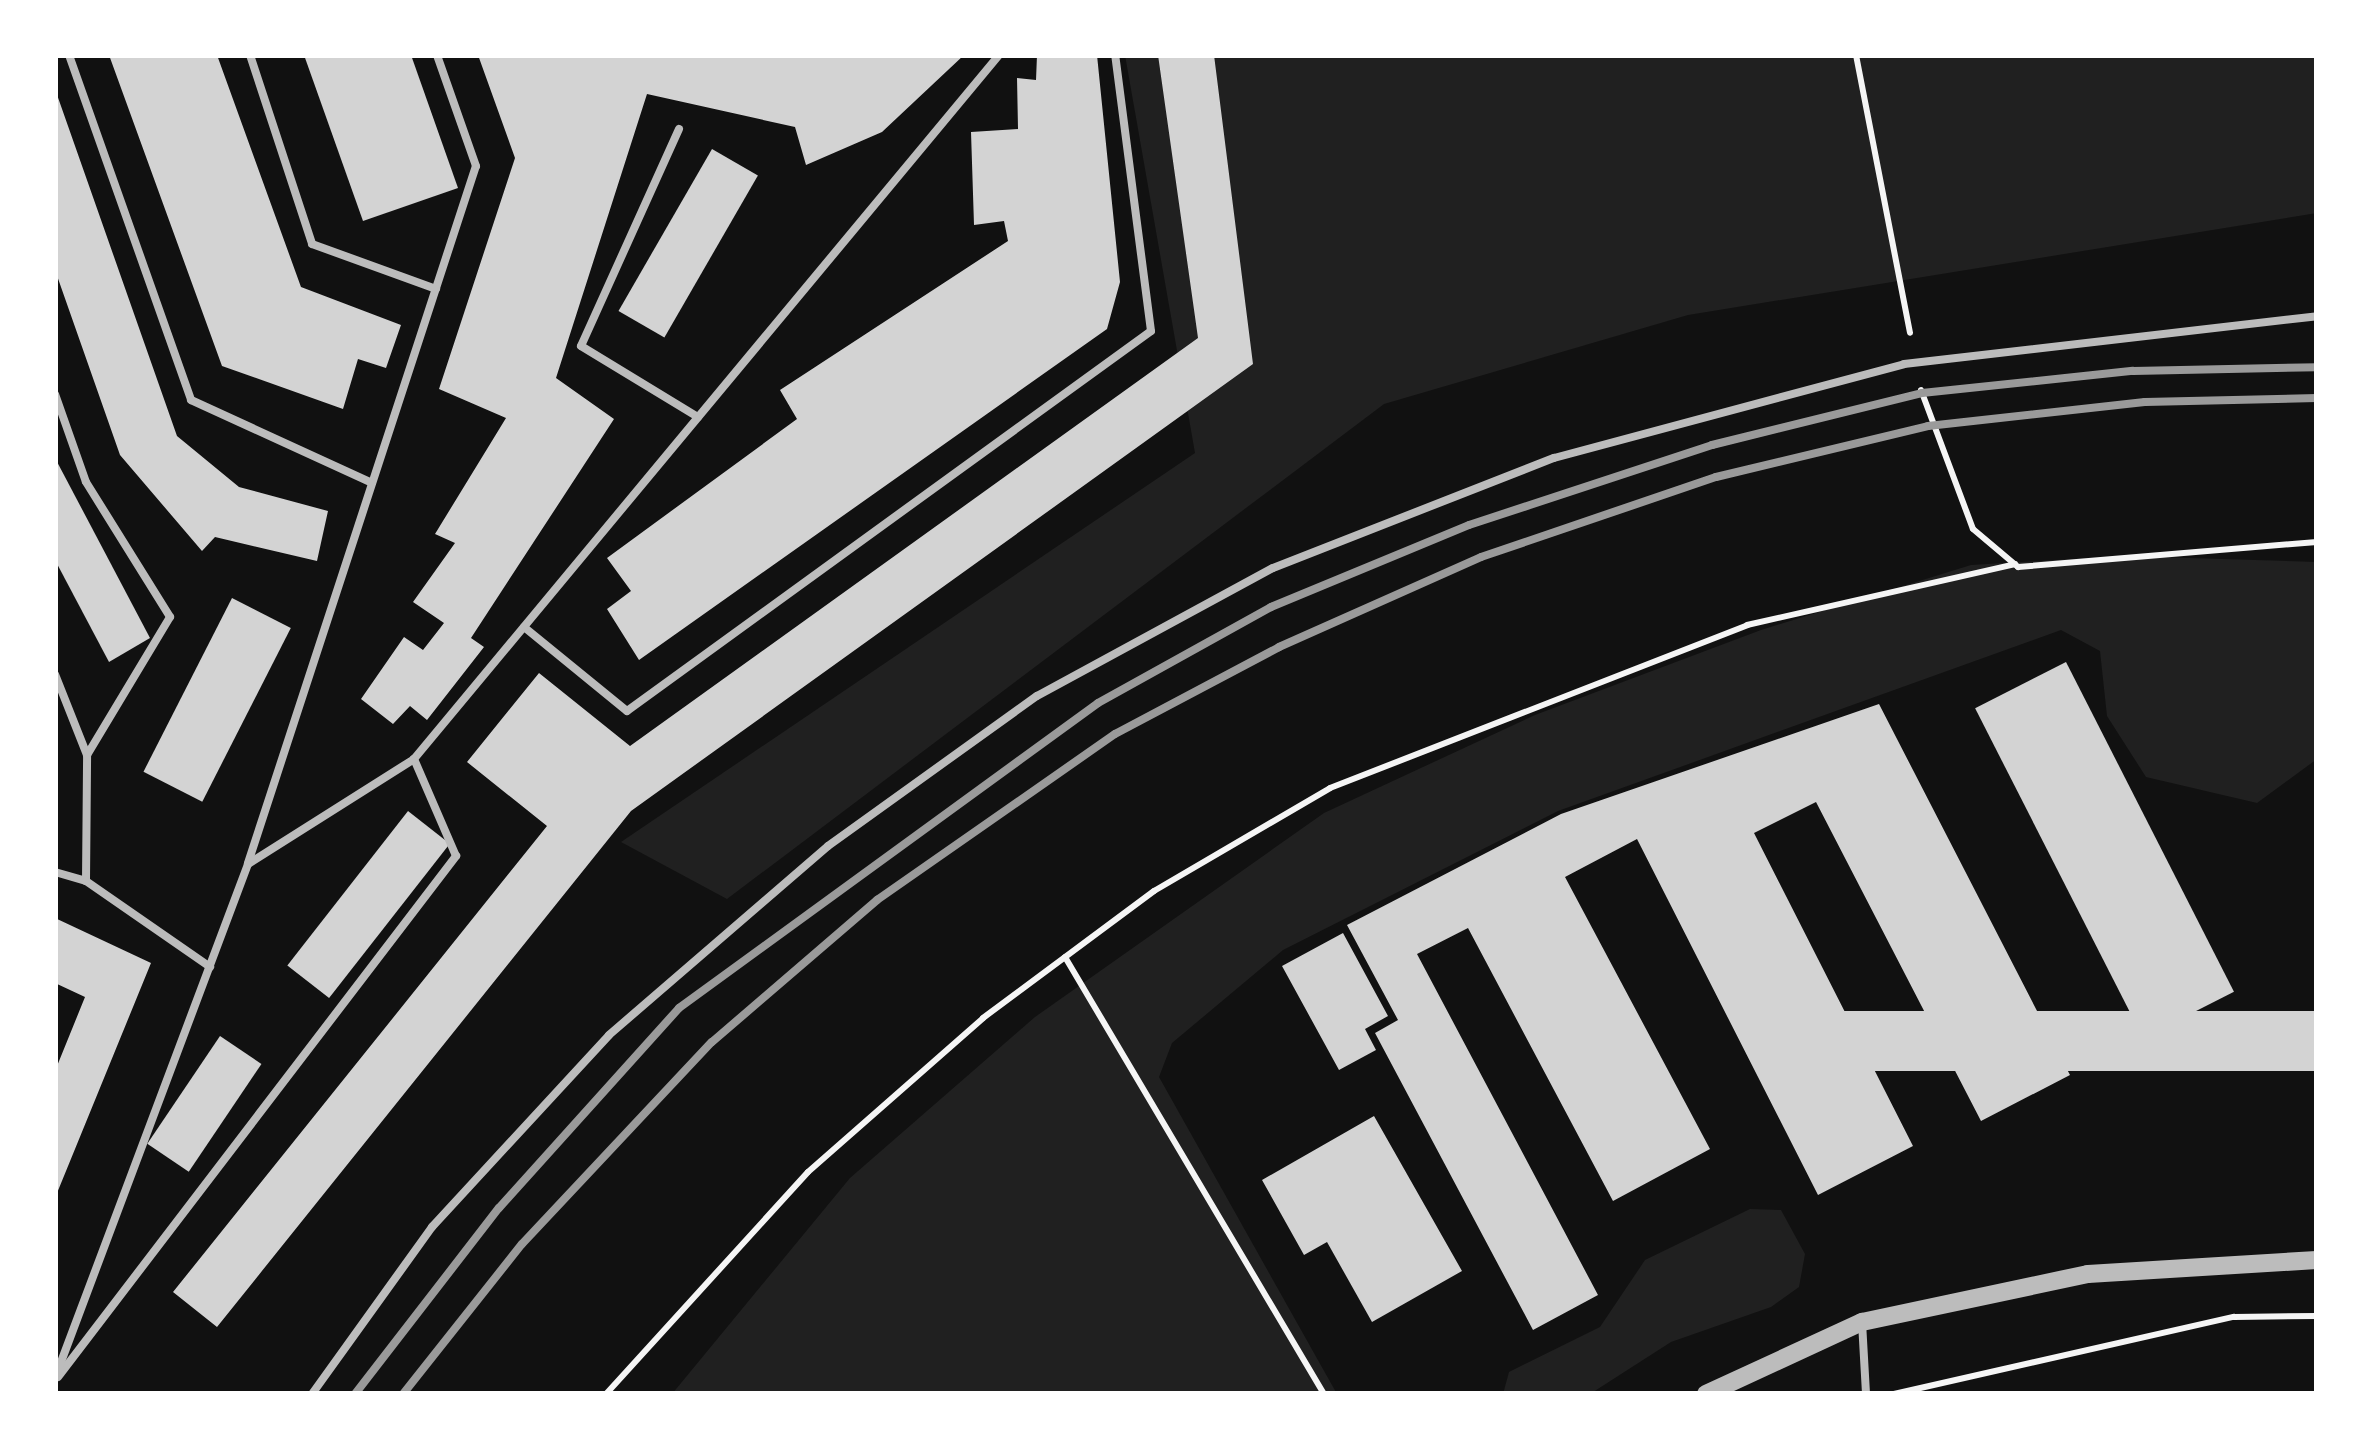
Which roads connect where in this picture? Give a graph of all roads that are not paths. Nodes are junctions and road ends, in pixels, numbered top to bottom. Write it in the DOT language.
graph roads {
  1 [pos="69,55"];
  2 [pos="250,55"];
  3 [pos="437,55"];
  4 [pos="999,55"];
  5 [pos="1115,55"];
  6 [pos="680,129"];
  7 [pos="436,289"];
  8 [pos="2317,316"];
  9 [pos="55,394"];
  10 [pos="698,417"];
  11 [pos="372,483"];
  12 [pos="524,628"];
  13 [pos="55,674"];
  14 [pos="87,755"];
  15 [pos="414,759"];
  16 [pos="248,864"];
  17 [pos="55,872"];
  18 [pos="86,882"];
  19 [pos="210,967"];
  20 [pos="2317,1260"];
  21 [pos="1862,1322"];
  22 [pos="55,1380"];
  23 [pos="312,1394"];
  24 [pos="1706,1394"];
  25 [pos="1866,1394"];
  1 -- 11 [label="lane"];
  2 -- 7 [label="lane"];
  3 -- 7 [label="lane"];
  4 -- 10 [label="lane"];
  5 -- 12 [label="lane"];
  6 -- 10 [label="lane"];
  7 -- 11 [label="lane"];
  8 -- 23 [label="lane"];
  9 -- 14 [label="lane"];
  10 -- 12 [label="lane"];
  11 -- 16 [label="lane"];
  12 -- 15 [label="lane"];
  13 -- 14 [label="lane"];
  14 -- 18 [label="lane"];
  15 -- 16 [label="lane"];
  15 -- 22 [label="lane"];
  16 -- 19 [label="lane"];
  17 -- 18 [label="lane"];
  18 -- 19 [label="lane"];
  19 -- 22 [label="lane"];
  20 -- 21 [label="street"];
  21 -- 24 [label="street"];
  21 -- 25 [label="lane"];
}
